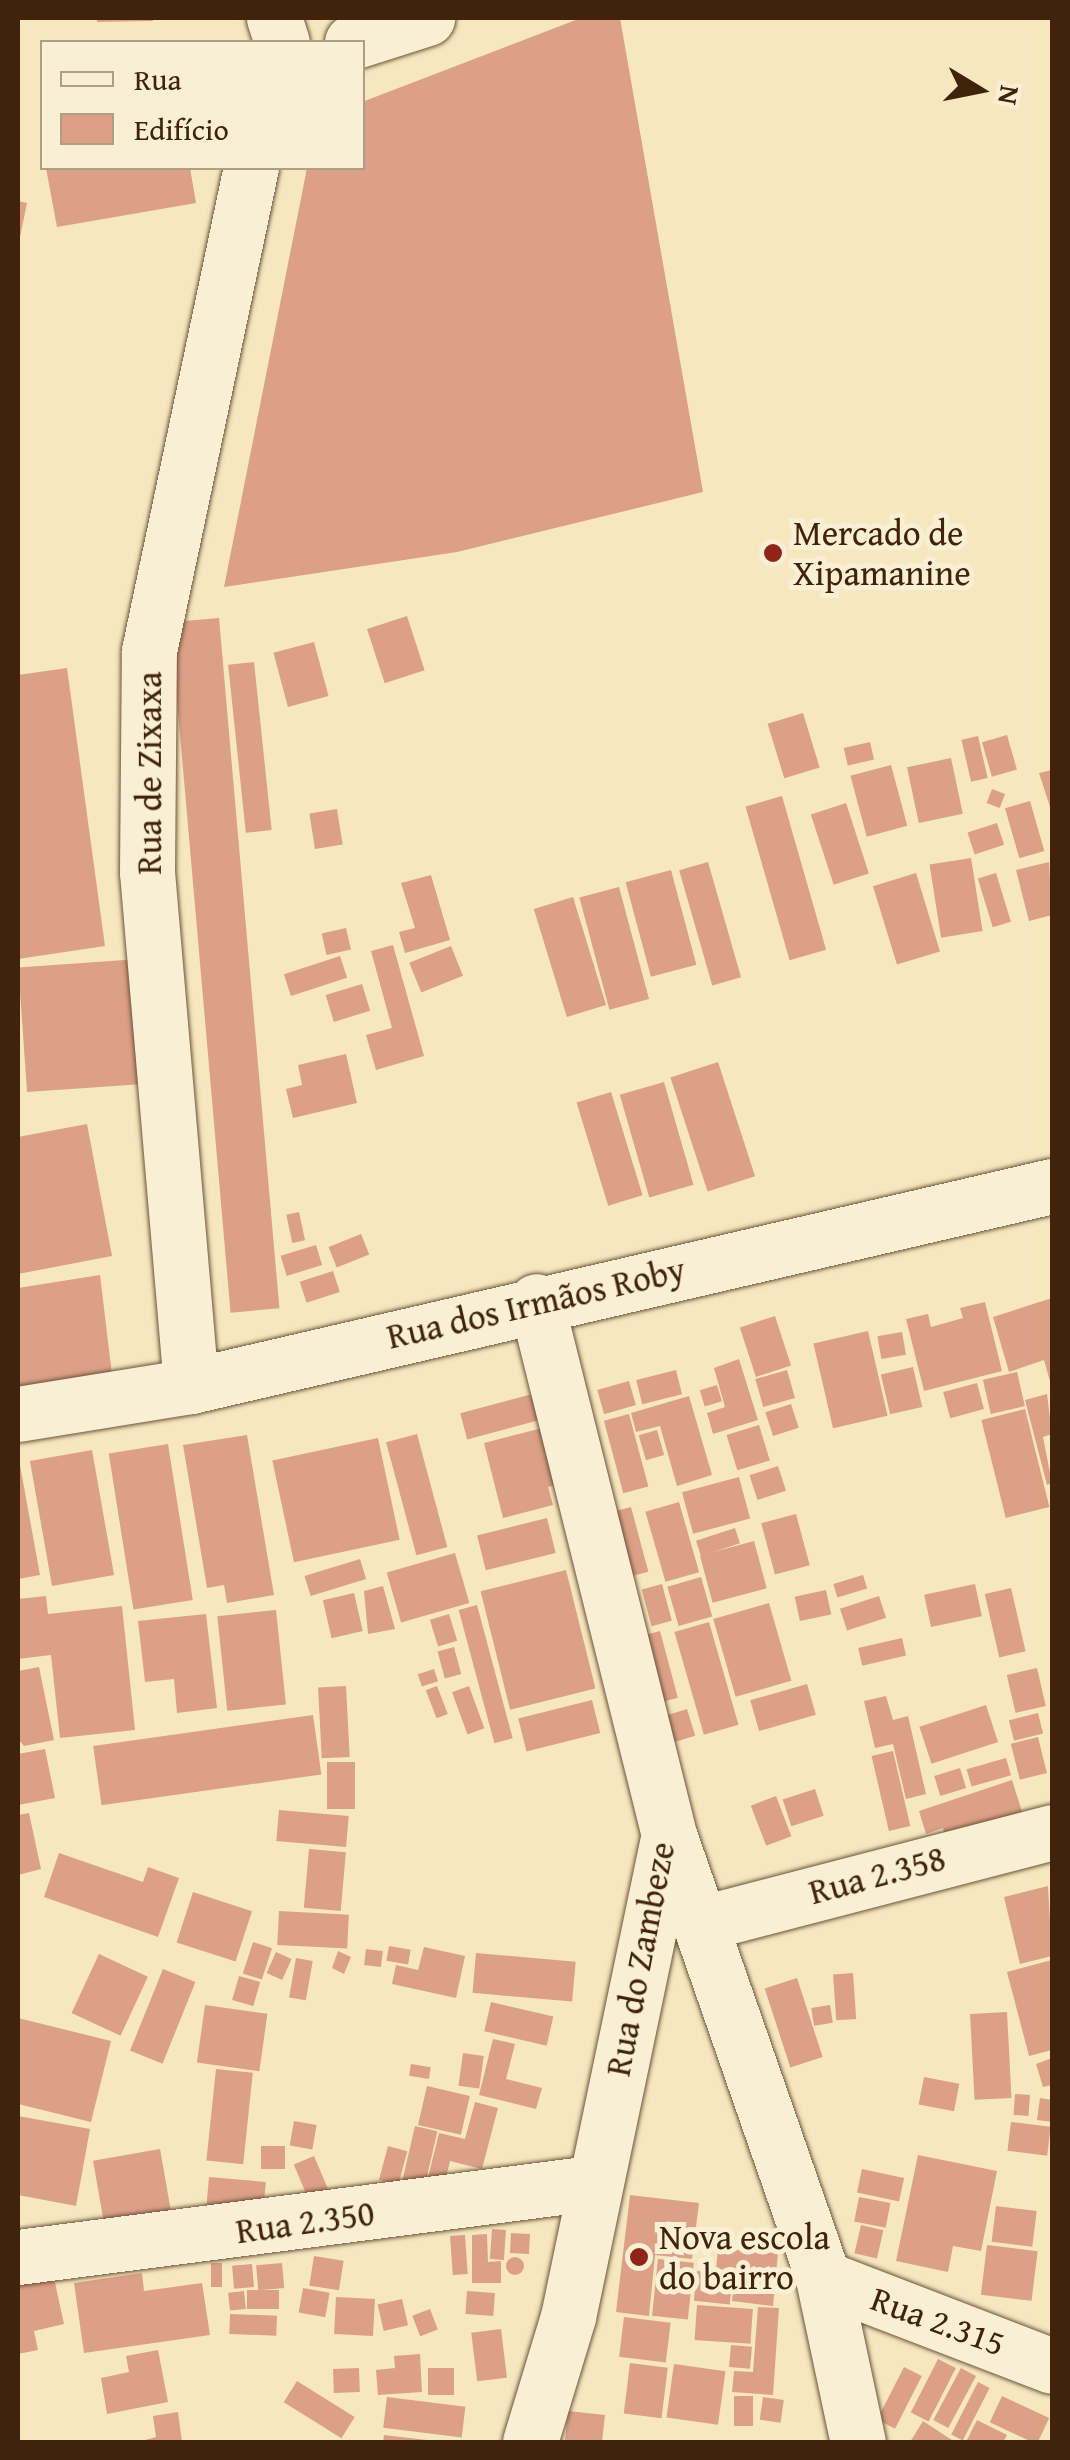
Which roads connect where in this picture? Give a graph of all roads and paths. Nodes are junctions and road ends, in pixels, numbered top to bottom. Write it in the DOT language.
graph roads {
  1 [pos="427,18"];
  2 [pos="358,40"];
  3 [pos="252,170"];
  4 [pos="1052,1186"];
  5 [pos="536,1301"];
  6 [pos="191,1386"];
  7 [pos="18,1414"];
  8 [pos="1052,1832"];
  9 [pos="669,1836"];
  10 [pos="702,1924"];
  11 [pos="592,2183"];
  12 [pos="18,2258"];
  13 [pos="823,2278"];
  14 [pos="1052,2366"];
  15 [pos="530,2442"];
  16 [pos="858,2442"];
  1 -- 2 [label="street"];
  3 -- 6 [label="street, Rua de Zixaxa"];
  4 -- 5 [label="street, Rua dos Irmãos Roby"];
  5 -- 6 [label="street, Rua dos Irmãos Roby"];
  5 -- 9 [label="street, Rua do Zambeze"];
  6 -- 7 [label="street, Rua dos Irmãos Roby"];
  8 -- 10 [label="street, Rua 2.358"];
  9 -- 10 [label="street"];
  9 -- 11 [label="street, Rua do Zambeze"];
  10 -- 13 [label="street"];
  11 -- 12 [label="street, Rua 2.350"];
  11 -- 15 [label="street, Rua do Zambeze"];
  13 -- 14 [label="street, Rua 2.315"];
  13 -- 16 [label="street"];
}
